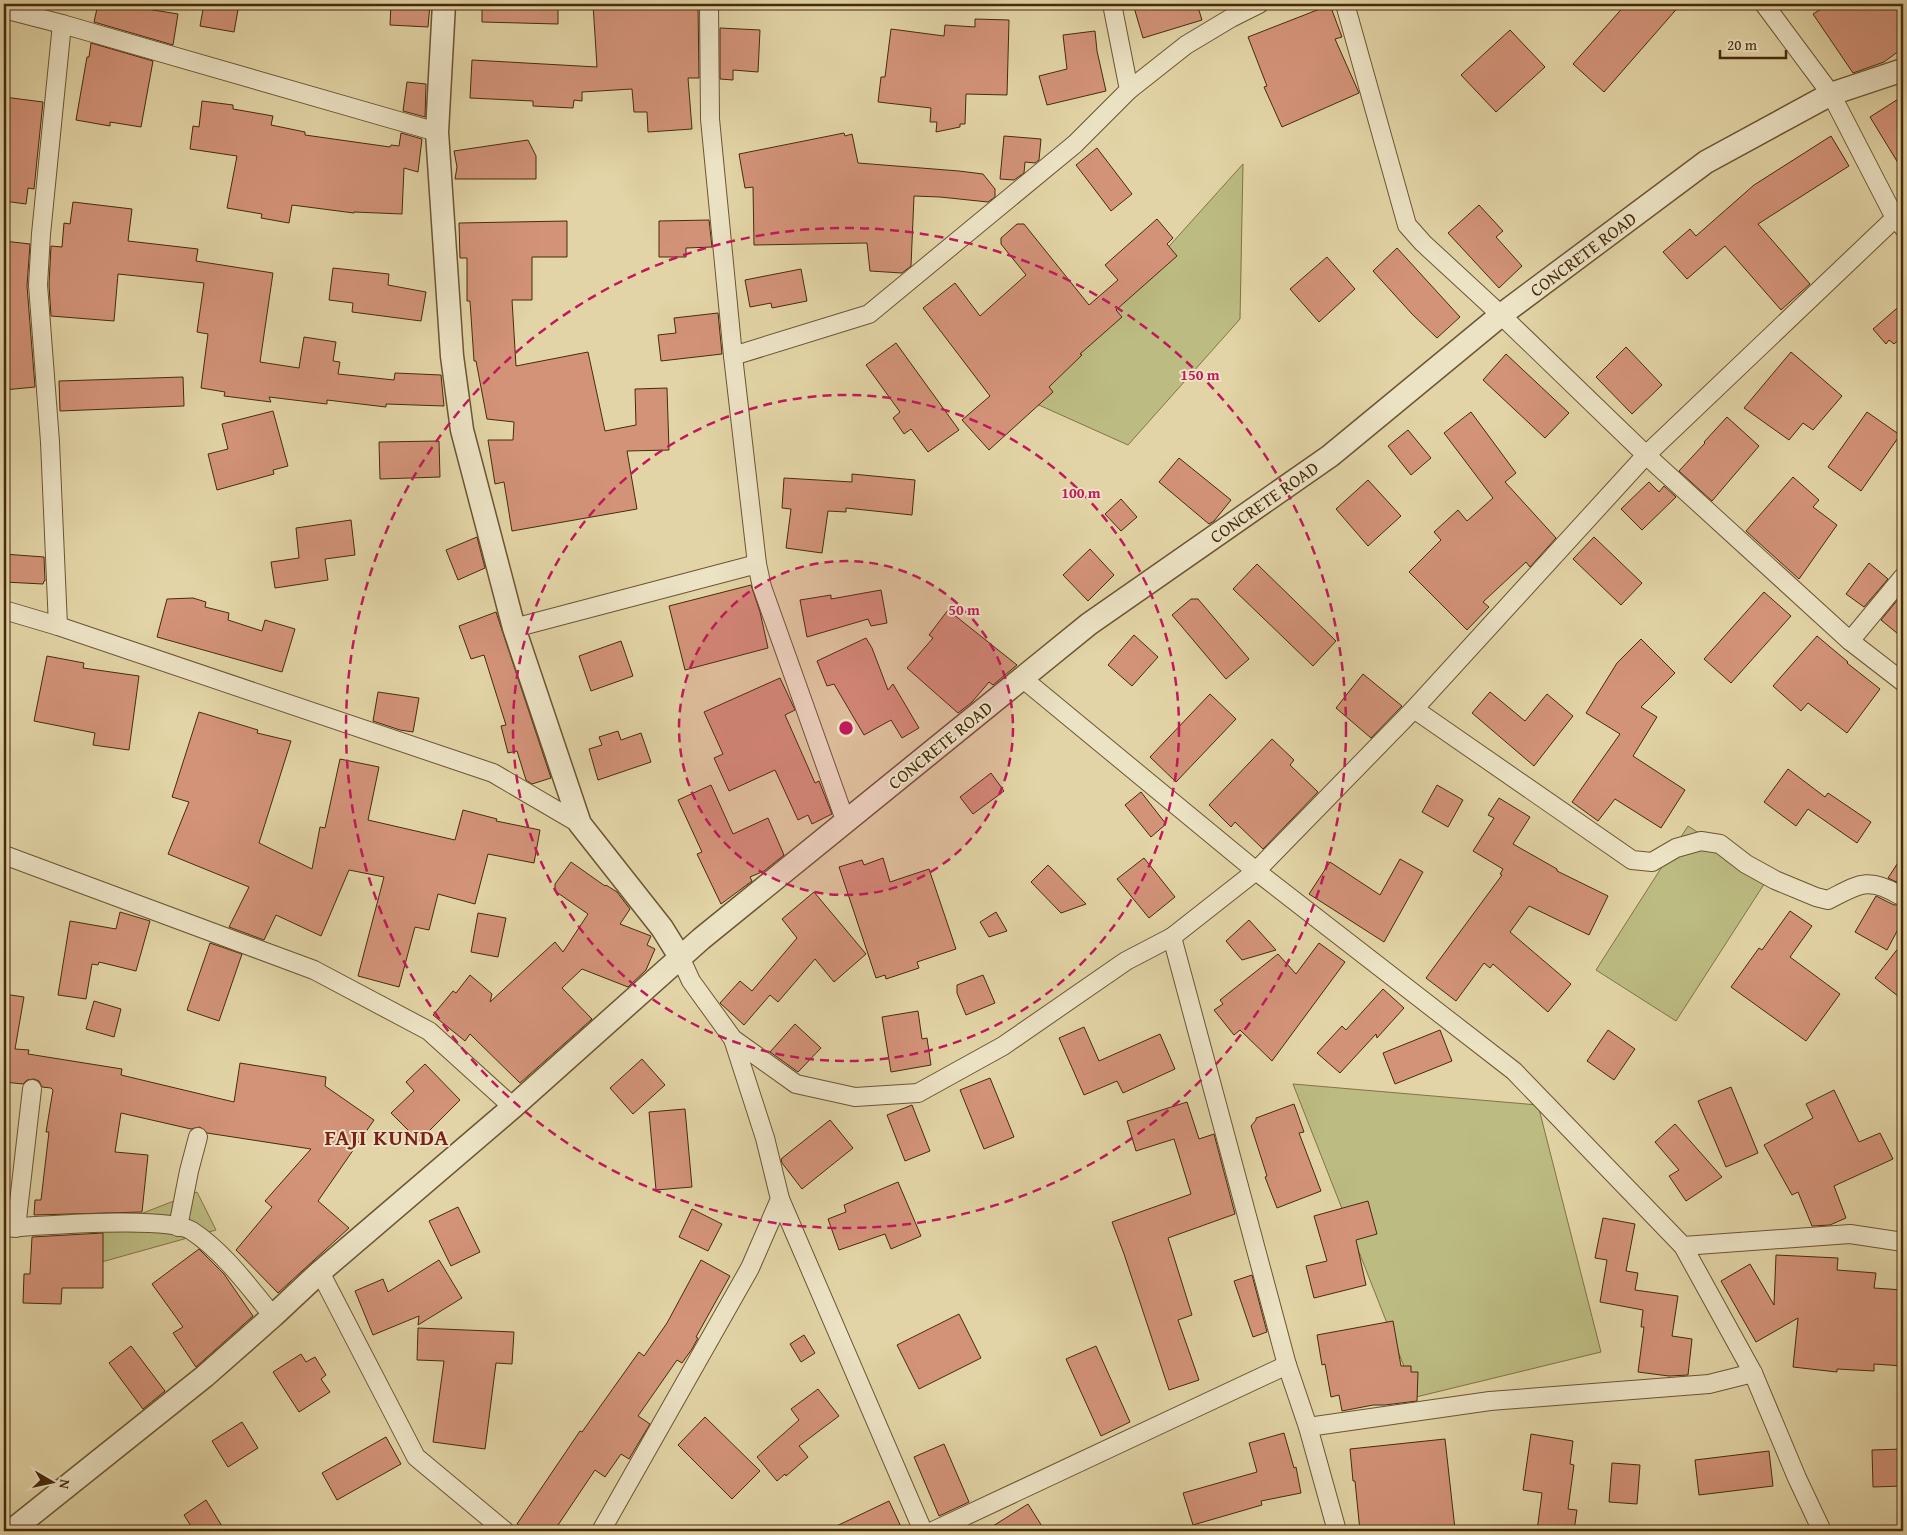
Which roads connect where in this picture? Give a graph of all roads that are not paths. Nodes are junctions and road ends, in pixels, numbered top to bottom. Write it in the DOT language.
graph roads {
  1 [pos="444,4"];
  2 [pos="709,4"];
  3 [pos="1112,4"];
  4 [pos="1259,4"];
  5 [pos="1346,4"];
  6 [pos="1764,4"];
  7 [pos="4,9"];
  8 [pos="62,24"];
  9 [pos="1903,70"];
  10 [pos="1129,90"];
  11 [pos="1831,94"];
  12 [pos="437,132"];
  13 [pos="1899,223"];
  14 [pos="1501,315"];
  15 [pos="733,356"];
  16 [pos="1646,455"];
  17 [pos="757,564"];
  18 [pos="1903,578"];
  19 [pos="4,610"];
  20 [pos="58,626"];
  21 [pos="514,628"];
  22 [pos="1850,641"];
  23 [pos="1022,678"];
  24 [pos="1903,682"];
  25 [pos="1414,709"];
  26 [pos="845,820"];
  27 [pos="580,824"];
  28 [pos="4,855"];
  29 [pos="1256,870"];
  30 [pos="1899,895"];
  31 [pos="1172,937"];
  32 [pos="680,957"];
  33 [pos="733,1039"];
  34 [pos="32,1089"];
  35 [pos="513,1107"];
  36 [pos="198,1137"];
  37 [pos="780,1200"];
  38 [pos="178,1227"];
  39 [pos="10,1228"];
  40 [pos="1903,1242"];
  41 [pos="1683,1246"];
  42 [pos="320,1272"];
  43 [pos="274,1316"];
  44 [pos="1287,1365"];
  45 [pos="1753,1373"];
  46 [pos="1308,1427"];
  47 [pos="11,1531"];
  48 [pos="504,1531"];
  49 [pos="601,1531"];
  50 [pos="923,1531"];
  51 [pos="933,1531"];
  52 [pos="1337,1531"];
  53 [pos="1822,1531"];
  1 -- 12 [label="street"];
  2 -- 15 [label="street"];
  3 -- 10 [label="street"];
  4 -- 10 [label="street"];
  5 -- 14 [label="street"];
  6 -- 11 [label="street"];
  7 -- 8 [label="street"];
  8 -- 12 [label="street"];
  8 -- 20 [label="street"];
  9 -- 11 [label="street, CONCRETE ROAD"];
  10 -- 15 [label="street"];
  11 -- 13 [label="street"];
  11 -- 14 [label="street, CONCRETE ROAD"];
  12 -- 21 [label="street"];
  13 -- 16 [label="street"];
  14 -- 16 [label="street"];
  14 -- 23 [label="street, CONCRETE ROAD"];
  15 -- 17 [label="street"];
  16 -- 22 [label="street"];
  16 -- 25 [label="street"];
  17 -- 21 [label="street"];
  17 -- 26 [label="street"];
  18 -- 22 [label="street"];
  19 -- 20 [label="street"];
  20 -- 27 [label="street"];
  21 -- 27 [label="street"];
  22 -- 24 [label="street"];
  23 -- 26 [label="street, CONCRETE ROAD"];
  23 -- 29 [label="street"];
  25 -- 29 [label="street"];
  25 -- 30 [label="street"];
  26 -- 32 [label="street, CONCRETE ROAD"];
  27 -- 32 [label="street"];
  28 -- 35 [label="street"];
  29 -- 31 [label="street"];
  29 -- 41 [label="street"];
  31 -- 33 [label="street"];
  31 -- 44 [label="street"];
  32 -- 33 [label="street"];
  32 -- 35 [label="street, CONCRETE ROAD"];
  33 -- 37 [label="street"];
  34 -- 39 [label="street"];
  35 -- 42 [label="street, CONCRETE ROAD"];
  36 -- 38 [label="street"];
  37 -- 49 [label="street"];
  37 -- 50 [label="street"];
  38 -- 39 [label="street"];
  38 -- 43 [label="street"];
  40 -- 41 [label="street"];
  41 -- 45 [label="street"];
  42 -- 43 [label="street, CONCRETE ROAD"];
  42 -- 48 [label="street"];
  43 -- 47 [label="street, CONCRETE ROAD"];
  44 -- 46 [label="street"];
  44 -- 51 [label="street"];
  45 -- 46 [label="street"];
  45 -- 53 [label="street"];
  46 -- 52 [label="street"];
}
